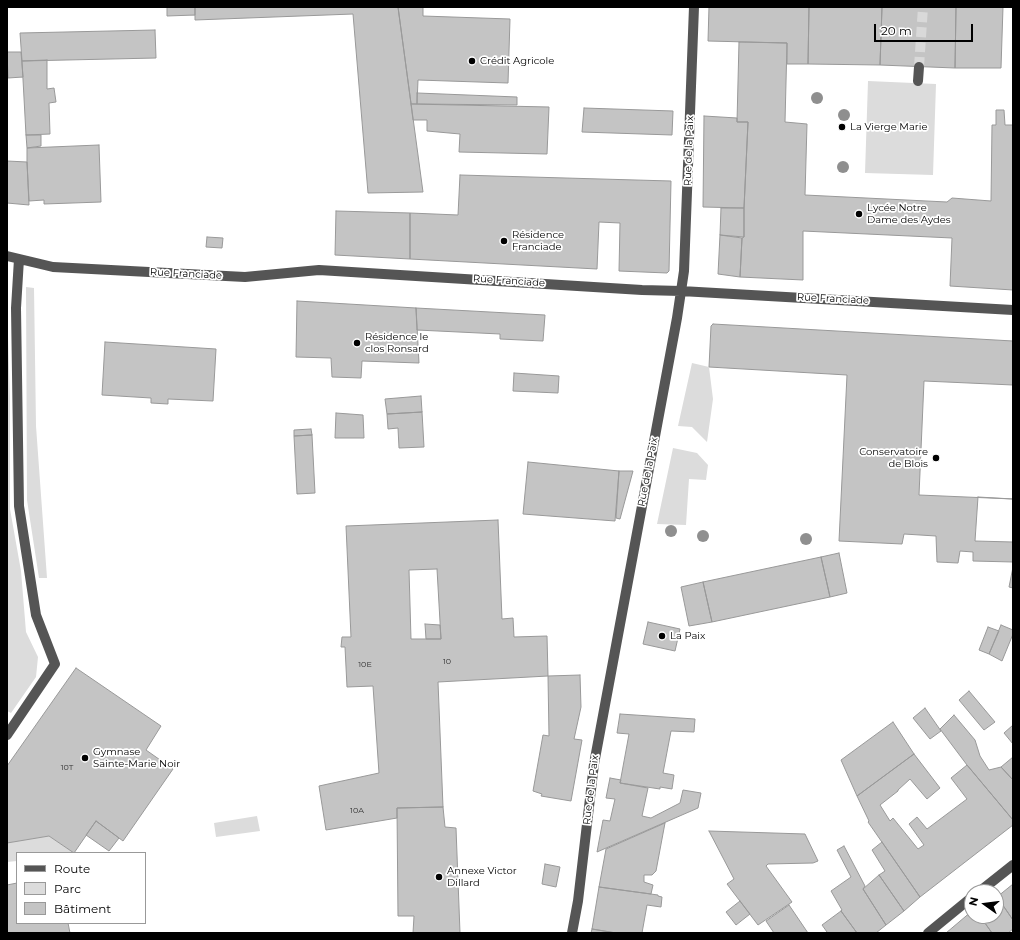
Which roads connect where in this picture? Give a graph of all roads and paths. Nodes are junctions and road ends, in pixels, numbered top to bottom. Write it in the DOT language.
graph roads {
  1 [pos="694,7"];
  2 [pos="919,67"];
  3 [pos="918,81"];
  4 [pos="7,256"];
  5 [pos="19,259"];
  6 [pos="681,291"];
  7 [pos="1013,310"];
  8 [pos="7,735"];
  9 [pos="1013,865"];
  10 [pos="989,884"];
  11 [pos="964,904"];
  12 [pos="572,933"];
  13 [pos="928,933"];
  1 -- 6 [label="street, Rue de la Paix"];
  2 -- 3 [label="street"];
  4 -- 5 [label="street, Rue Franciade"];
  5 -- 6 [label="street, Rue Franciade"];
  5 -- 8 [label="street"];
  6 -- 7 [label="street, Rue Franciade"];
  6 -- 12 [label="street, Rue de la Paix"];
  9 -- 10 [label="street"];
  11 -- 13 [label="street"];
}
